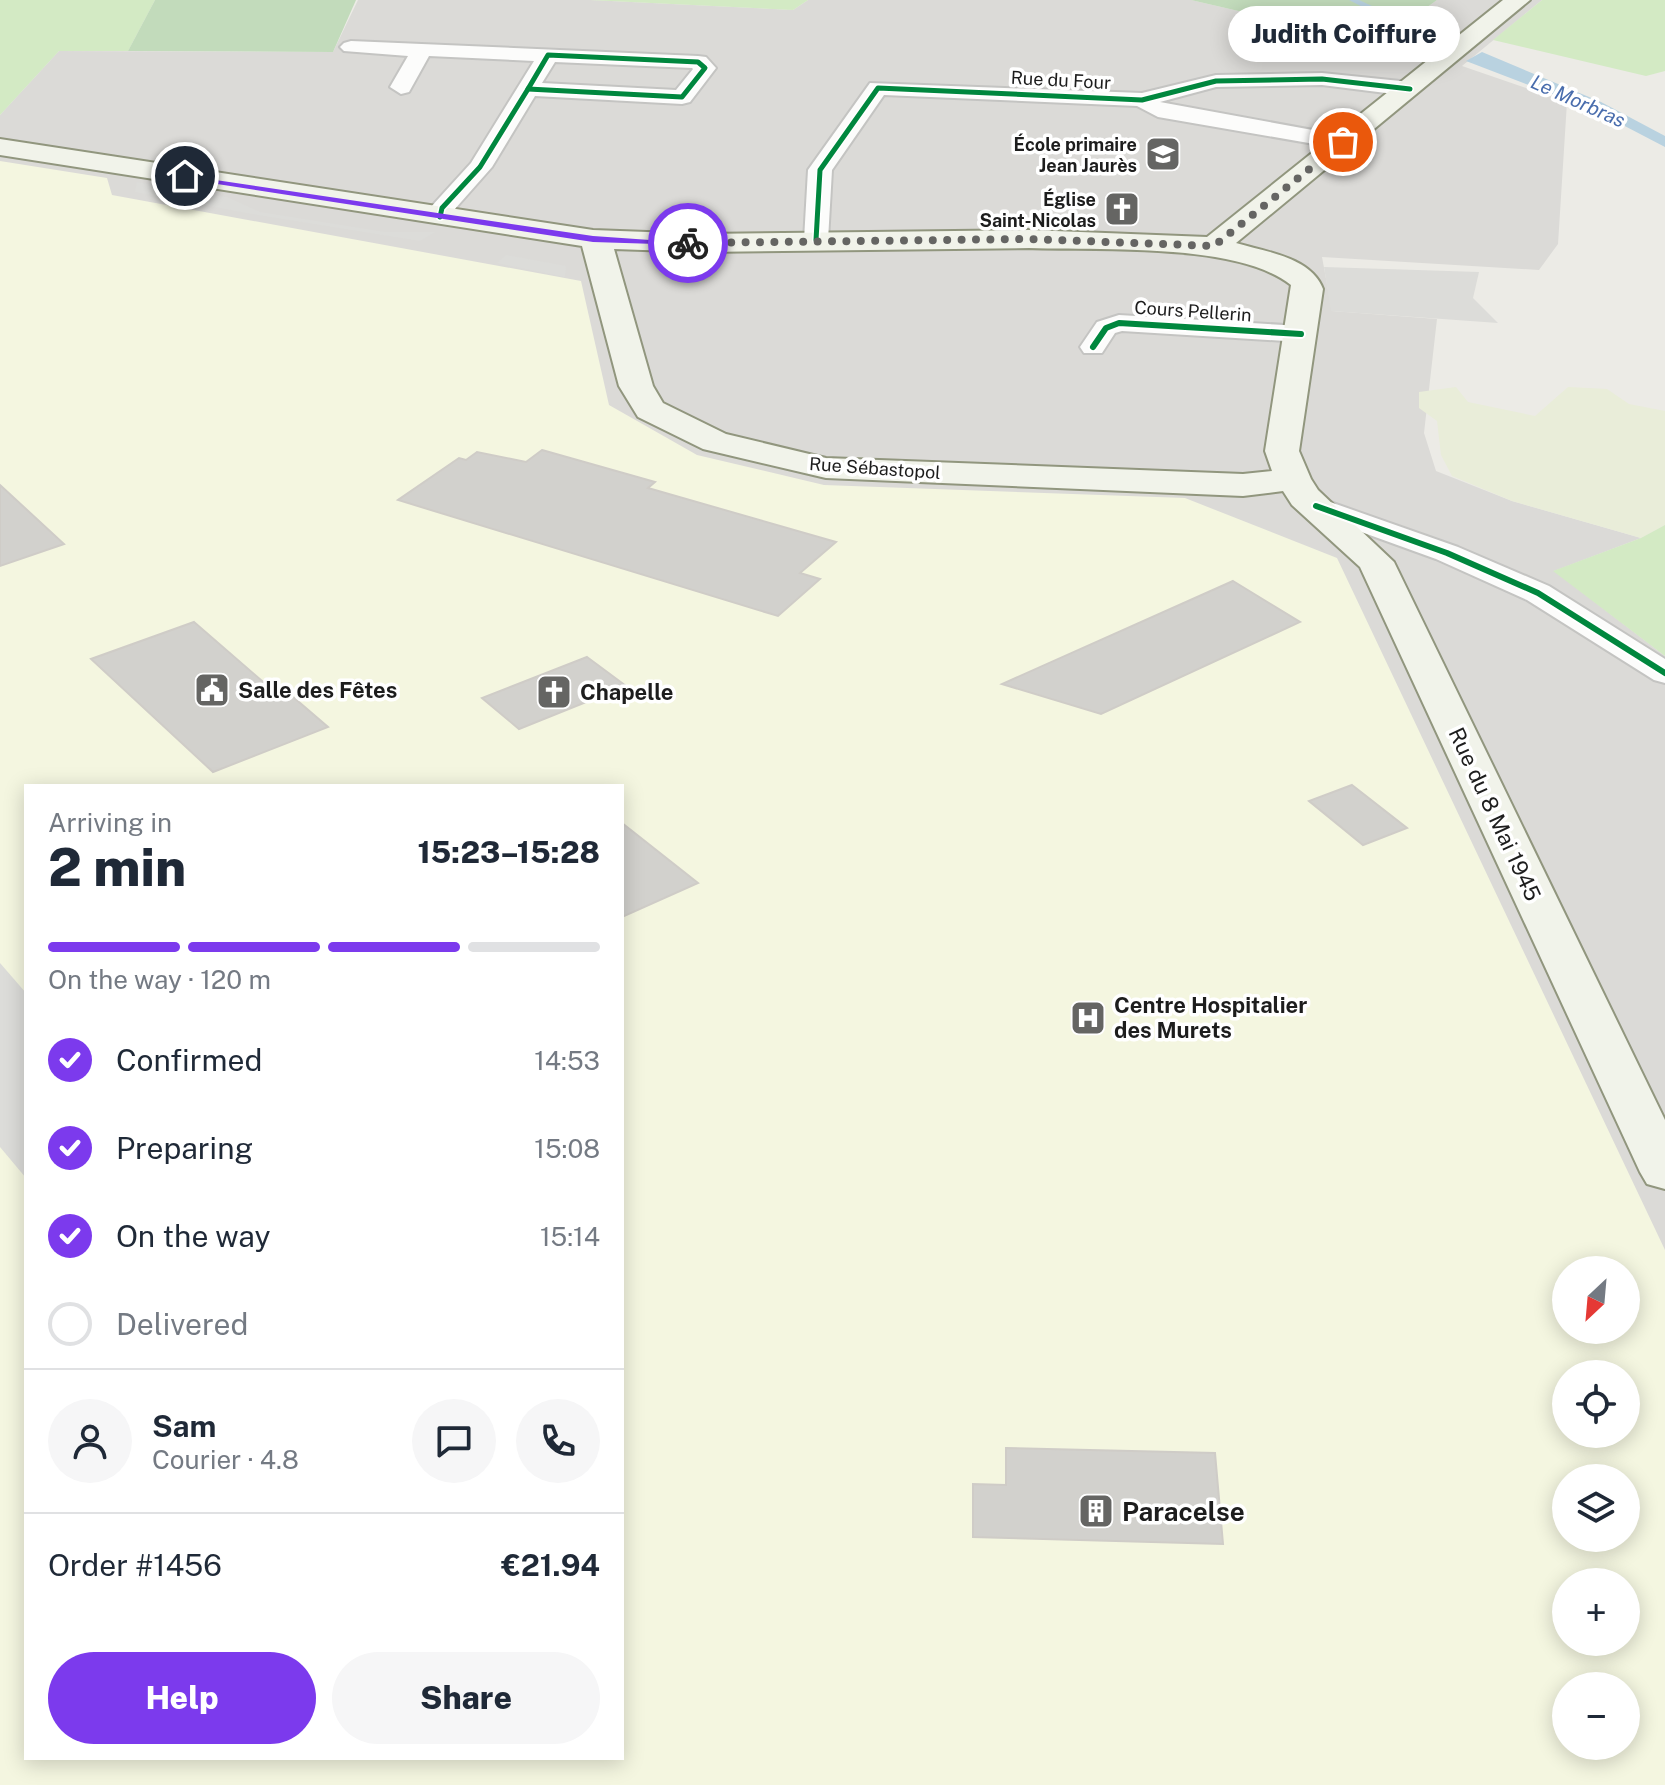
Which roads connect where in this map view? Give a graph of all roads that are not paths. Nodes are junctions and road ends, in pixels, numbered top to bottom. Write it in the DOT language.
graph roads {
  1 [pos="1518,0"];
  2 [pos="351,47"];
  3 [pos="422,50"];
  4 [pos="548,55"];
  5 [pos="401,87"];
  6 [pos="528,89"];
  7 [pos="1410,89"];
  8 [pos="1142,100"];
  9 [pos="1343,142"];
  10 [pos="0,147"];
  11 [pos="440,217"];
  12 [pos="593,239"];
  13 [pos="816,240"];
  14 [pos="1214,246"];
  15 [pos="1301,334"];
  16 [pos="1093,347"];
  17 [pos="1305,494"];
  18 [pos="1447,553"];
  19 [pos="1376,562"];
  20 [pos="1665,673"];
  21 [pos="1665,1172"];
  1 -- 7 [label="main road"];
  2 -- 3 [label="street"];
  3 -- 4 [label="street"];
  3 -- 5 [label="street"];
  4 -- 6 [label="street"];
  4 -- 6 [label="street"];
  6 -- 11 [label="street"];
  7 -- 8 [label="street, Rue du Four"];
  7 -- 9 [label="main road"];
  8 -- 9 [label="street"];
  8 -- 13 [label="street, Rue du Four"];
  9 -- 14 [label="main road"];
  10 -- 11 [label="main road"];
  11 -- 12 [label="main road"];
  12 -- 13 [label="main road"];
  12 -- 17 [label="main road, Rue Sébastopol"];
  13 -- 14 [label="main road"];
  14 -- 15 [label="main road"];
  15 -- 16 [label="street, Cours Pellerin"];
  15 -- 17 [label="main road"];
  17 -- 18 [label="street"];
  17 -- 19 [label="main road, Rue du 8 Mai 1945"];
  18 -- 19 [label="street"];
  18 -- 20 [label="street"];
  19 -- 21 [label="main road, Rue du 8 Mai 1945"];
}
